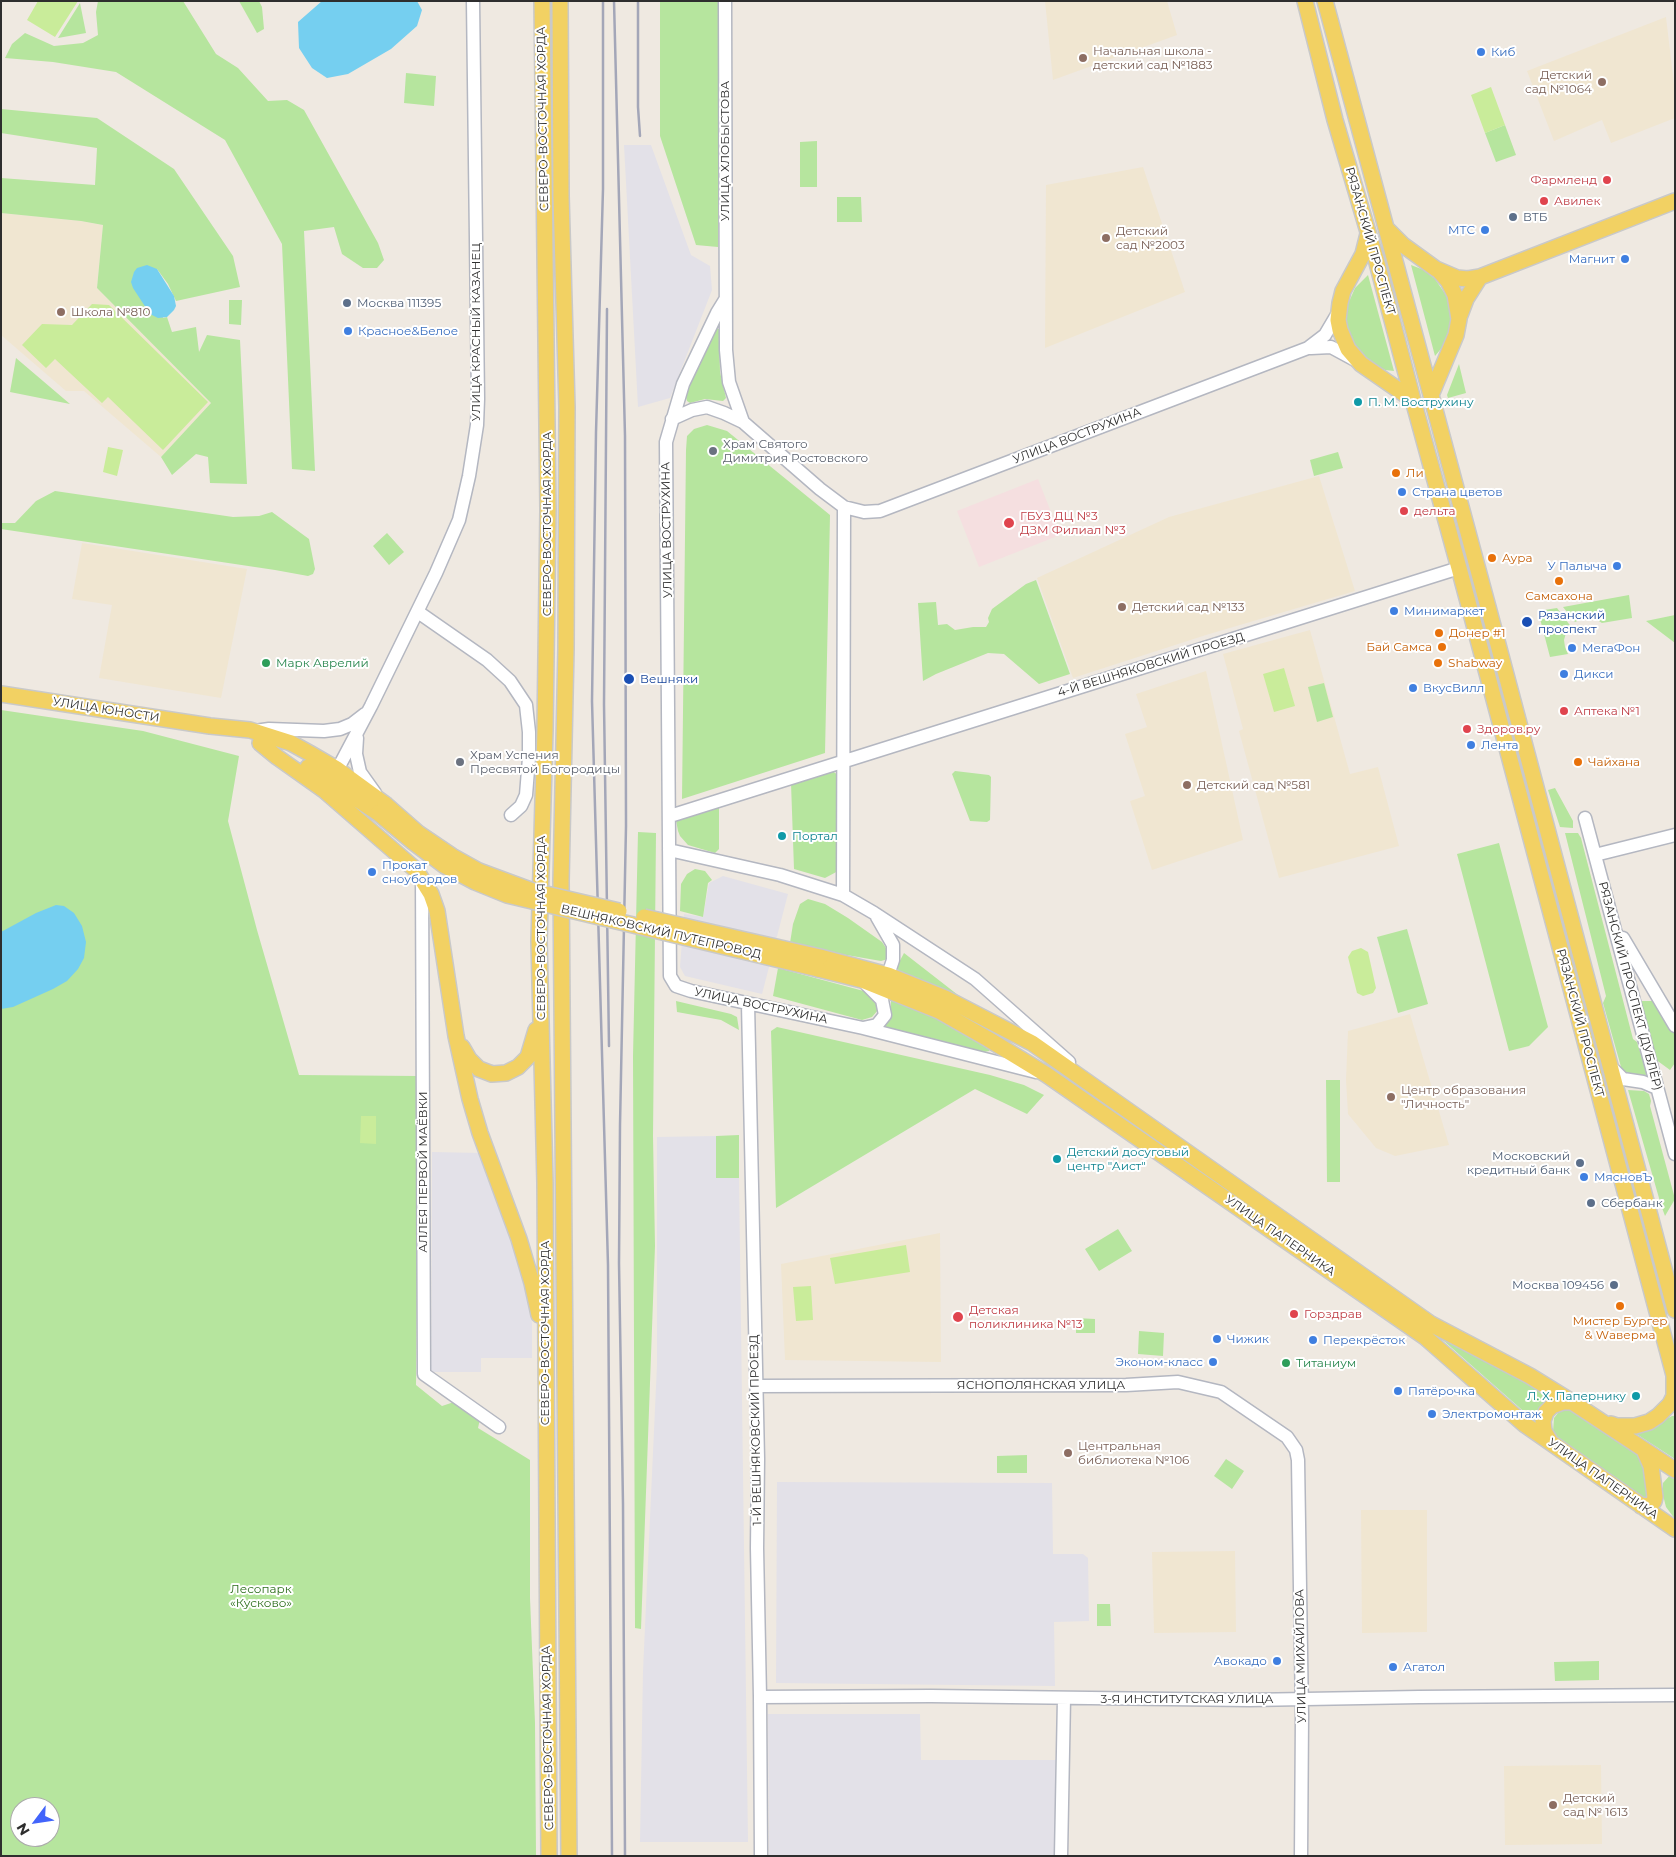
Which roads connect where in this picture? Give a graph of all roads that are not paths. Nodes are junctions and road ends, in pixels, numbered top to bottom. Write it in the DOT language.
graph roads {
  1 [pos="473,1"];
  2 [pos="542,1"];
  3 [pos="560,1"];
  4 [pos="725,1"];
  5 [pos="1305,1"];
  6 [pos="1325,1"];
  7 [pos="1675,201"];
  8 [pos="1385,227"];
  9 [pos="1368,230"];
  10 [pos="1392,255"];
  11 [pos="1376,259"];
  12 [pos="1423,260"];
  13 [pos="1436,269"];
  14 [pos="1480,277"];
  15 [pos="1348,282"];
  16 [pos="725,300"];
  17 [pos="1338,313"];
  18 [pos="1459,319"];
  19 [pos="1308,348"];
  20 [pos="1451,348"];
  21 [pos="1365,367"];
  22 [pos="1425,370"];
  23 [pos="1407,376"];
  24 [pos="1431,395"];
  25 [pos="1412,400"];
  26 [pos="672,419"];
  27 [pos="742,422"];
  28 [pos="844,507"];
  29 [pos="1460,568"];
  30 [pos="418,612"];
  31 [pos="1,694"];
  32 [pos="372,706"];
  33 [pos="357,734"];
  34 [pos="256,737"];
  35 [pos="844,761"];
  36 [pos="331,780"];
  37 [pos="382,809"];
  38 [pos="511,815"];
  39 [pos="670,816"];
  40 [pos="1585,818"];
  41 [pos="1675,835"];
  42 [pos="669,850"];
  43 [pos="1595,855"];
  44 [pos="422,878"];
  45 [pos="843,896"];
  46 [pos="874,913"];
  47 [pos="1612,918"];
  48 [pos="819,963"];
  49 [pos="888,975"];
  50 [pos="862,980"];
  51 [pos="1649,984"];
  52 [pos="1632,990"];
  53 [pos="748,1004"];
  54 [pos="541,1011"];
  55 [pos="1675,1026"];
  56 [pos="864,1028"];
  57 [pos="456,1036"];
  58 [pos="1610,1066"];
  59 [pos="1047,1074"];
  60 [pos="1658,1088"];
  61 [pos="1107,1095"];
  62 [pos="1675,1154"];
  63 [pos="1675,1310"];
  64 [pos="545,1355"];
  65 [pos="1674,1378"];
  66 [pos="756,1386"];
  67 [pos="1572,1402"];
  68 [pos="1602,1422"];
  69 [pos="499,1427"];
  70 [pos="1550,1442"];
  71 [pos="1643,1448"];
  72 [pos="1298,1457"];
  73 [pos="1675,1470"];
  74 [pos="1641,1506"];
  75 [pos="1675,1529"];
  76 [pos="1675,1695"];
  77 [pos="760,1696"];
  78 [pos="1064,1698"];
  79 [pos="1302,1700"];
  80 [pos="550,1856"];
  81 [pos="569,1856"];
  82 [pos="761,1856"];
  83 [pos="1061,1856"];
  84 [pos="1301,1856"];
  1 -- 30 [label="street, УЛИЦА КРАСНЫЙ КАЗАНЕЦ"];
  2 -- 54 [label="main road, СЕВЕРО-ВОСТОЧНАЯ ХОРДА"];
  3 -- 81 [label="main road, СЕВЕРО-ВОСТОЧНАЯ ХОРДА"];
  4 -- 16 [label="street, УЛИЦА ХЛОБЫСТОВА"];
  5 -- 9 [label="main road, РЯЗАНСКИЙ ПРОСПЕКТ"];
  6 -- 8 [label="main road, РЯЗАНСКИЙ ПРОСПЕКТ"];
  7 -- 14 [label="main road"];
  8 -- 10 [label="main road, РЯЗАНСКИЙ ПРОСПЕКТ"];
  8 -- 12 [label="main road"];
  9 -- 11 [label="main road, РЯЗАНСКИЙ ПРОСПЕКТ"];
  9 -- 15 [label="main road"];
  10 -- 11 [label="main road"];
  10 -- 12 [label="main road"];
  10 -- 22 [label="main road, РЯЗАНСКИЙ ПРОСПЕКТ"];
  11 -- 15 [label="main road"];
  11 -- 23 [label="main road, РЯЗАНСКИЙ ПРОСПЕКТ"];
  12 -- 13 [label="main road"];
  13 -- 14 [label="main road"];
  13 -- 18 [label="main road"];
  14 -- 18 [label="main road"];
  15 -- 17 [label="main road"];
  16 -- 26 [label="street, УЛИЦА ХЛОБЫСТОВА"];
  16 -- 27 [label="street, УЛИЦА ХЛОБЫСТОВА"];
  17 -- 19 [label="street, УЛИЦА ВОСТРУХИНА"];
  17 -- 21 [label="main road"];
  18 -- 20 [label="main road"];
  19 -- 21 [label="street, УЛИЦА ВОСТРУХИНА"];
  19 -- 28 [label="street, УЛИЦА ВОСТРУХИНА"];
  20 -- 22 [label="main road"];
  20 -- 24 [label="main road"];
  21 -- 23 [label="main road"];
  21 -- 25 [label="main road"];
  22 -- 23 [label="main road"];
  22 -- 24 [label="main road, РЯЗАНСКИЙ ПРОСПЕКТ"];
  23 -- 25 [label="main road, РЯЗАНСКИЙ ПРОСПЕКТ"];
  24 -- 58 [label="main road, РЯЗАНСКИЙ ПРОСПЕКТ"];
  25 -- 29 [label="main road, РЯЗАНСКИЙ ПРОСПЕКТ"];
  26 -- 27 [label="street, УЛИЦА ВОСТРУХИНА"];
  26 -- 39 [label="street, УЛИЦА ВОСТРУХИНА"];
  27 -- 28 [label="street, УЛИЦА ВОСТРУХИНА"];
  28 -- 35 [label="street"];
  29 -- 35 [label="street, 4-Й ВЕШНЯКОВСКИЙ ПРОЕЗД"];
  29 -- 65 [label="main road, РЯЗАНСКИЙ ПРОСПЕКТ"];
  30 -- 32 [label="street, УЛИЦА КРАСНЫЙ КАЗАНЕЦ"];
  30 -- 38 [label="street"];
  31 -- 34 [label="main road, УЛИЦА ЮНОСТИ"];
  32 -- 33 [label="street, УЛИЦА КРАСНЫЙ КАЗАНЕЦ"];
  32 -- 34 [label="street"];
  33 -- 36 [label="street, УЛИЦА КРАСНЫЙ КАЗАНЕЦ"];
  33 -- 37 [label="street"];
  34 -- 36 [label="main road"];
  34 -- 36 [label="main road, УЛИЦА ЮНОСТИ"];
  35 -- 39 [label="street, 4-Й ВЕШНЯКОВСКИЙ ПРОЕЗД"];
  35 -- 45 [label="street"];
  36 -- 37 [label="main road, УЛИЦА ЮНОСТИ"];
  36 -- 44 [label="main road"];
  37 -- 48 [label="main road, ВЕШНЯКОВСКИЙ ПУТЕПРОВОД, bridge"];
  39 -- 42 [label="street, УЛИЦА ВОСТРУХИНА"];
  40 -- 43 [label="street, РЯЗАНСКИЙ ПРОСПЕКТ (ДУБЛЁР)"];
  41 -- 43 [label="street"];
  42 -- 45 [label="street"];
  42 -- 53 [label="street, УЛИЦА ВОСТРУХИНА"];
  43 -- 47 [label="street, РЯЗАНСКИЙ ПРОСПЕКТ (ДУБЛЁР)"];
  44 -- 57 [label="main road"];
  44 -- 69 [label="street, АЛЛЕЯ ПЕРВОЙ МАЁВКИ"];
  45 -- 46 [label="street"];
  46 -- 49 [label="street"];
  46 -- 61 [label="street"];
  47 -- 51 [label="street"];
  47 -- 52 [label="street, РЯЗАНСКИЙ ПРОСПЕКТ (ДУБЛЁР)"];
  48 -- 49 [label="main road, УЛИЦА ПАПЕРНИКА"];
  48 -- 50 [label="main road, УЛИЦА ПАПЕРНИКА"];
  49 -- 61 [label="main road, УЛИЦА ПАПЕРНИКА"];
  50 -- 56 [label="street"];
  50 -- 59 [label="main road, УЛИЦА ПАПЕРНИКА"];
  51 -- 52 [label="street"];
  51 -- 55 [label="street"];
  52 -- 60 [label="street, РЯЗАНСКИЙ ПРОСПЕКТ (ДУБЛЁР)"];
  53 -- 56 [label="street, УЛИЦА ВОСТРУХИНА"];
  53 -- 66 [label="street, 1-Й ВЕШНЯКОВСКИЙ ПРОЕЗД"];
  54 -- 57 [label="main road"];
  54 -- 64 [label="main road, СЕВЕРО-ВОСТОЧНАЯ ХОРДА"];
  56 -- 59 [label="street, УЛИЦА ВОСТРУХИНА"];
  57 -- 64 [label="main road"];
  58 -- 60 [label="street"];
  58 -- 63 [label="main road, РЯЗАНСКИЙ ПРОСПЕКТ"];
  59 -- 70 [label="main road, УЛИЦА ПАПЕРНИКА"];
  60 -- 62 [label="street, РЯЗАНСКИЙ ПРОСПЕКТ (ДУБЛЁР)"];
  61 -- 67 [label="main road, УЛИЦА ПАПЕРНИКА"];
  64 -- 80 [label="main road, СЕВЕРО-ВОСТОЧНАЯ ХОРДА"];
  65 -- 68 [label="main road"];
  66 -- 72 [label="street, ЯСНОПОЛЯНСКАЯ УЛИЦА"];
  66 -- 77 [label="street, 1-Й ВЕШНЯКОВСКИЙ ПРОЕЗД"];
  67 -- 68 [label="main road, УЛИЦА ПАПЕРНИКА"];
  67 -- 70 [label="main road"];
  68 -- 71 [label="main road, УЛИЦА ПАПЕРНИКА"];
  70 -- 74 [label="main road, УЛИЦА ПАПЕРНИКА"];
  71 -- 73 [label="main road, УЛИЦА ПАПЕРНИКА"];
  71 -- 74 [label="main road"];
  72 -- 79 [label="street, УЛИЦА МИХАЙЛОВА"];
  74 -- 75 [label="main road, УЛИЦА ПАПЕРНИКА"];
  76 -- 79 [label="street, 3-Я ИНСТИТУТСКАЯ УЛИЦА"];
  77 -- 78 [label="street, 3-Я ИНСТИТУТСКАЯ УЛИЦА"];
  77 -- 82 [label="street, 1-Й ВЕШНЯКОВСКИЙ ПРОЕЗД"];
  78 -- 79 [label="street, 3-Я ИНСТИТУТСКАЯ УЛИЦА"];
  78 -- 83 [label="street"];
  79 -- 84 [label="street, УЛИЦА МИХАЙЛОВА"];
}
